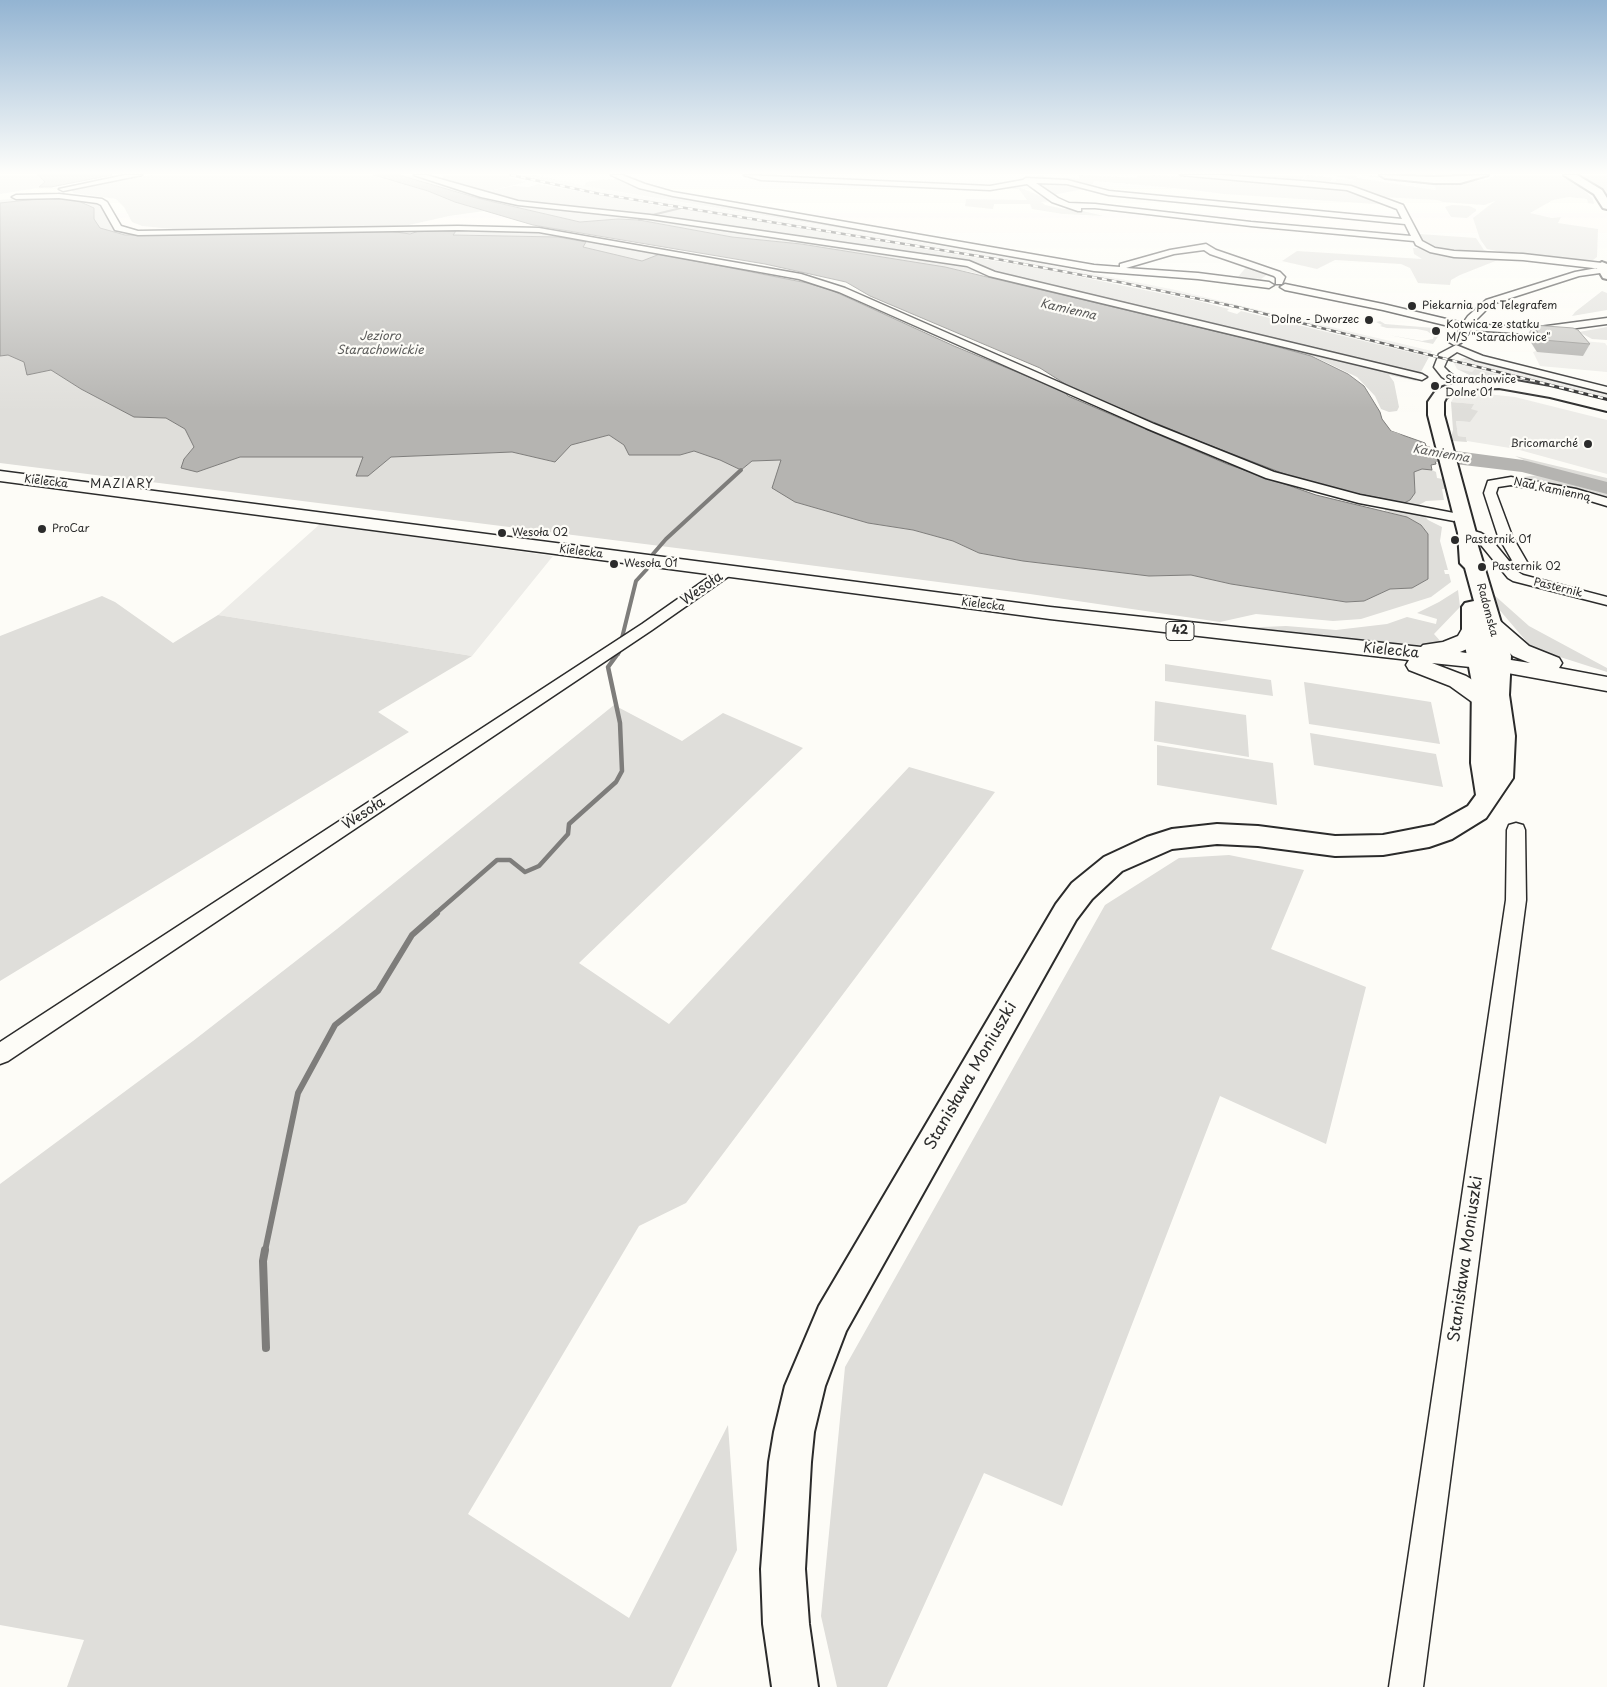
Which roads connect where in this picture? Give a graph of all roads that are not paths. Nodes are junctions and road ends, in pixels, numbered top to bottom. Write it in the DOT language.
graph roads {
  1 [pos="671,254"];
  2 [pos="897,254"];
  3 [pos="1010,254"];
  4 [pos="1167,254"];
  5 [pos="1217,254"];
  6 [pos="1453,254"];
  7 [pos="1605,267"];
  8 [pos="1116,270"];
  9 [pos="1283,284"];
  10 [pos="1335,294"];
  11 [pos="1607,316"];
  12 [pos="1607,321"];
  13 [pos="1464,326"];
  14 [pos="1558,327"];
  15 [pos="1455,345"];
  16 [pos="1422,377"];
  17 [pos="1464,386"];
  18 [pos="1607,390"];
  19 [pos="1607,406"];
  20 [pos="1607,411"];
  21 [pos="0,476"];
  22 [pos="1496,482"];
  23 [pos="1607,502"];
  24 [pos="1454,517"];
  25 [pos="1468,540"];
  26 [pos="1505,565"];
  27 [pos="728,571"];
  28 [pos="1607,600"];
  29 [pos="1073,616"];
  30 [pos="1482,627"];
  31 [pos="1368,648"];
  32 [pos="1409,662"];
  33 [pos="1490,668"];
  34 [pos="1607,684"];
  35 [pos="1607,695"];
  36 [pos="1483,699"];
  37 [pos="1488,795"];
  38 [pos="1516,830"];
  39 [pos="0,1054"];
  40 [pos="795,1687"];
  41 [pos="1406,1687"];
  1 -- 24 [label="street"];
  2 -- 16 [label="street"];
  3 -- 8 [label="street"];
  4 -- 8 [label="street"];
  5 -- 9 [label="street"];
  6 -- 7 [label="street"];
  7 -- 13 [label="street"];
  8 -- 9 [label="street"];
  9 -- 10 [label="street"];
  9 -- 13 [label="street"];
  10 -- 13 [label="street"];
  11 -- 14 [label="street"];
  12 -- 14 [label="street"];
  13 -- 14 [label="street"];
  13 -- 15 [label="street"];
  15 -- 17 [label="street"];
  15 -- 18 [label="street"];
  17 -- 19 [label="street"];
  17 -- 20 [label="street"];
  17 -- 25 [label="street, Radomska"];
  21 -- 27 [label="main road, Kielecka / 42"];
  22 -- 23 [label="street, Nad Kamienną"];
  22 -- 26 [label="street"];
  25 -- 26 [label="street, Pasternik"];
  25 -- 30 [label="street, Radomska"];
  26 -- 28 [label="street, Pasternik"];
  27 -- 29 [label="main road, Kielecka / 42"];
  27 -- 39 [label="street, Wesoła"];
  29 -- 31 [label="main road, Kielecka / 42"];
  29 -- 32 [label="main road, Kielecka / 42"];
  30 -- 31 [label="main road"];
  30 -- 33 [label="street, Radomska"];
  30 -- 34 [label="main road"];
  31 -- 33 [label="main road, Kielecka / 42"];
  32 -- 33 [label="main road, Kielecka / 42"];
  32 -- 36 [label="main road"];
  33 -- 34 [label="main road, 42"];
  33 -- 35 [label="main road, 42"];
  33 -- 36 [label="street"];
  33 -- 37 [label="street, Stanisława Moniuszki"];
  36 -- 37 [label="street"];
  37 -- 40 [label="street, Stanisława Moniuszki"];
  38 -- 41 [label="street, Stanisława Moniuszki"];
}
